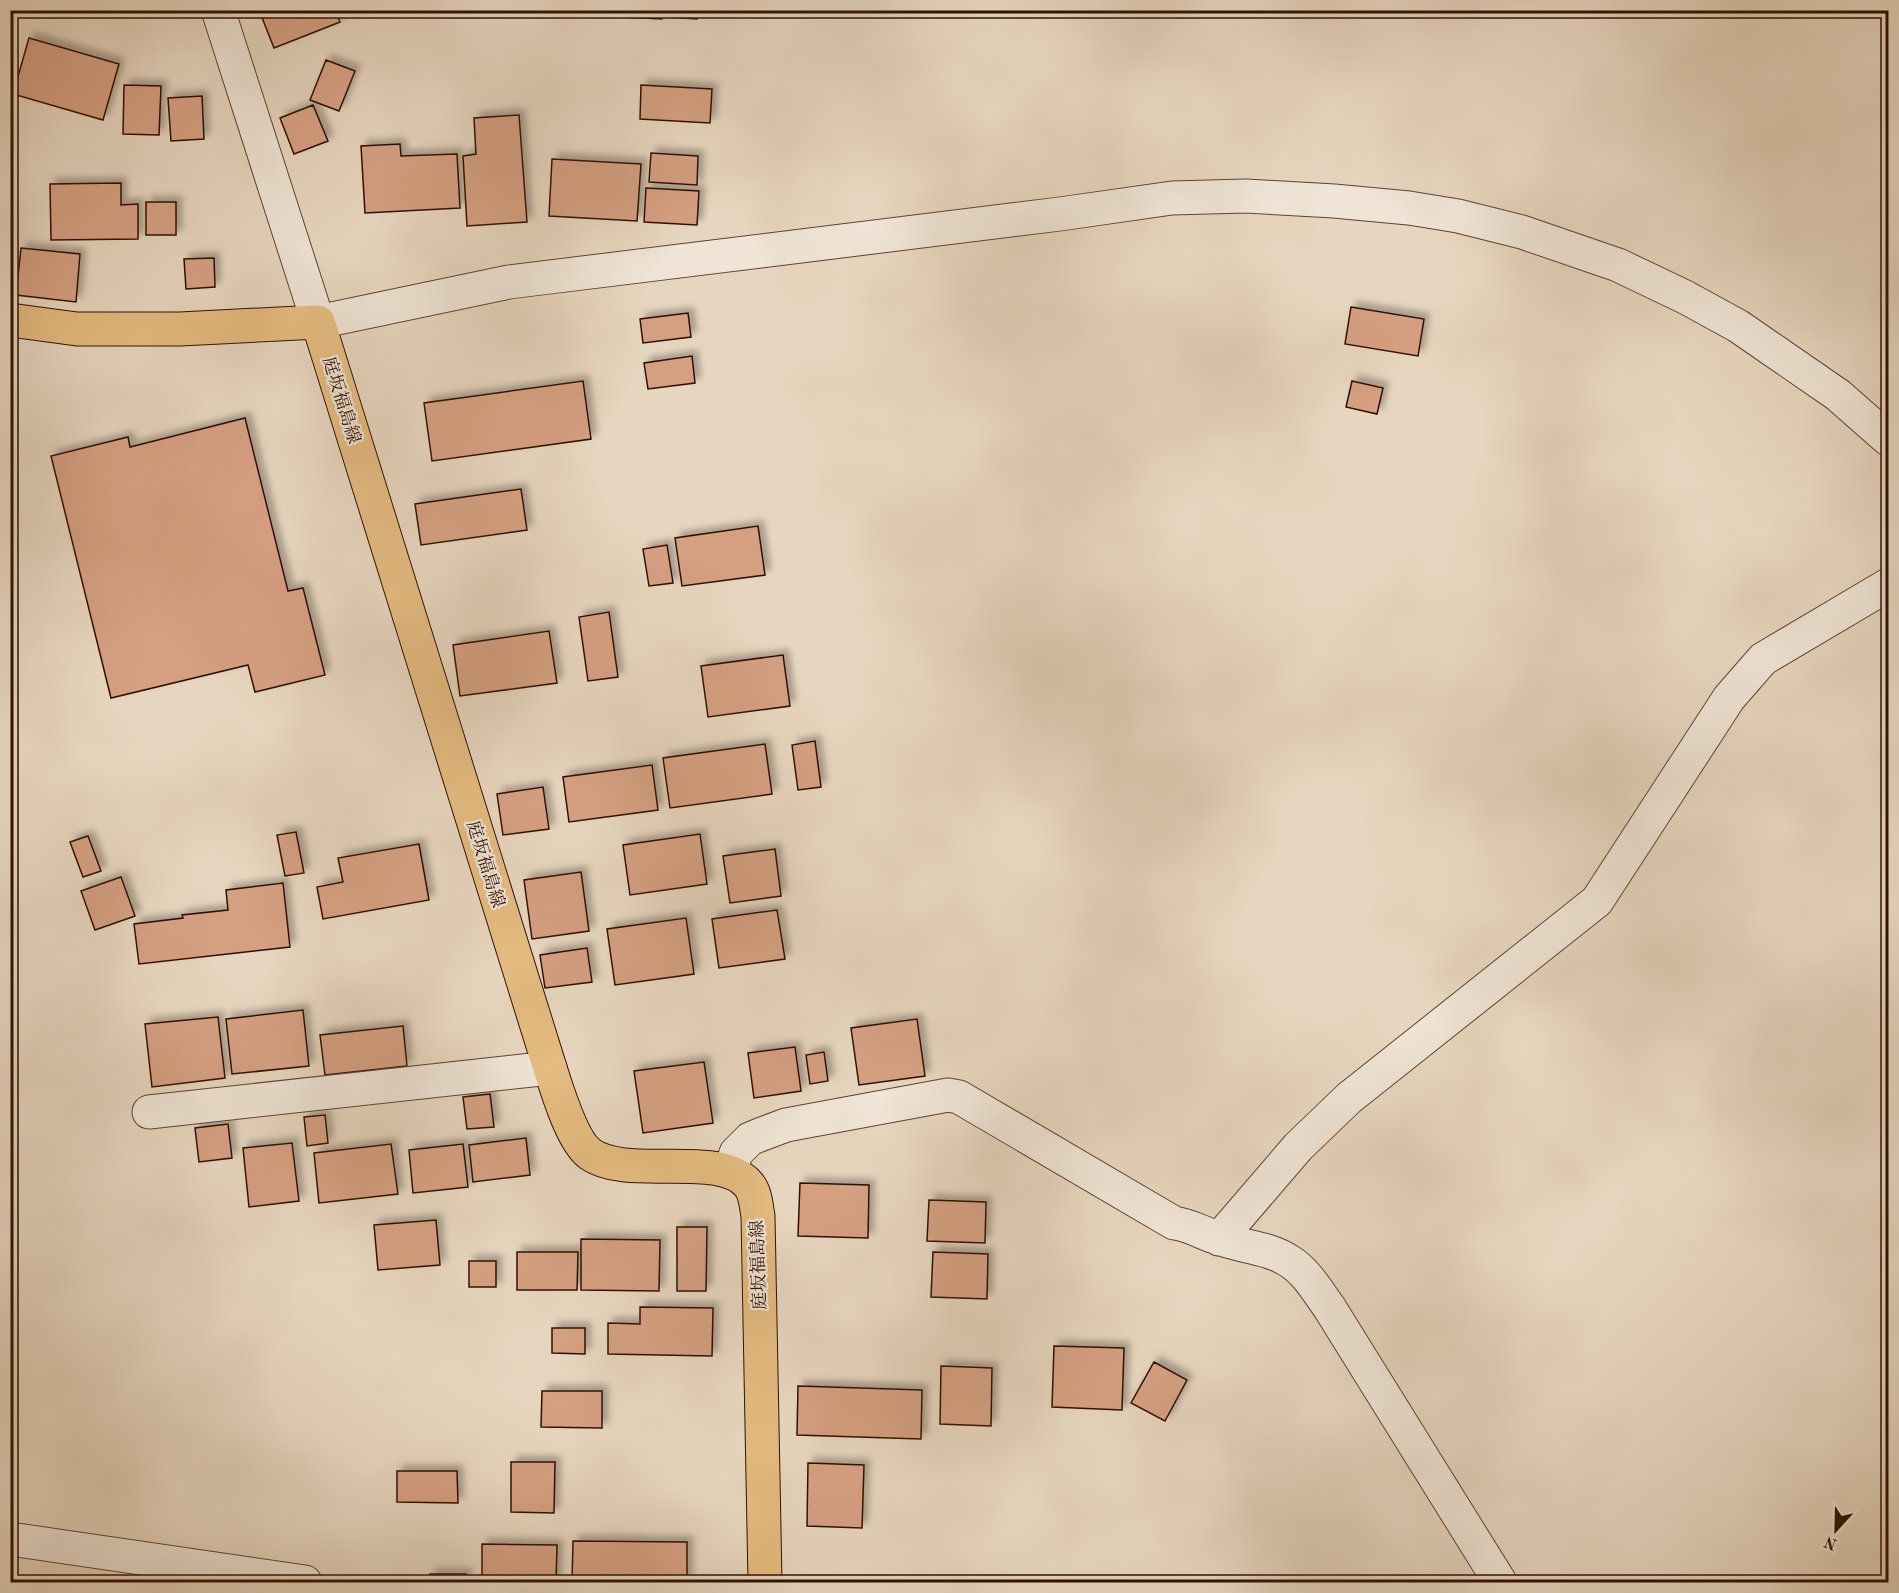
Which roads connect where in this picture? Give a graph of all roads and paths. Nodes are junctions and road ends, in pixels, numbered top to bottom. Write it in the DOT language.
graph roads {
  1 [pos="218,10"];
  2 [pos="10,320"];
  3 [pos="318,322"];
  4 [pos="1888,439"];
  5 [pos="1888,585"];
  6 [pos="550,1068"];
  7 [pos="149,1112"];
  8 [pos="730,1172"];
  9 [pos="1219,1239"];
  10 [pos="10,1539"];
  11 [pos="305,1582"];
  12 [pos="765,1582"];
  13 [pos="1500,1582"];
  1 -- 3 [label="street"];
  2 -- 3 [label="main road"];
  3 -- 4 [label="street"];
  3 -- 6 [label="main road, 庭坂福島線"];
  5 -- 9 [label="street"];
  6 -- 7 [label="street"];
  6 -- 8 [label="main road, 庭坂福島線"];
  8 -- 9 [label="street"];
  8 -- 12 [label="main road, 庭坂福島線"];
  9 -- 13 [label="street"];
  10 -- 11 [label="street"];
}
